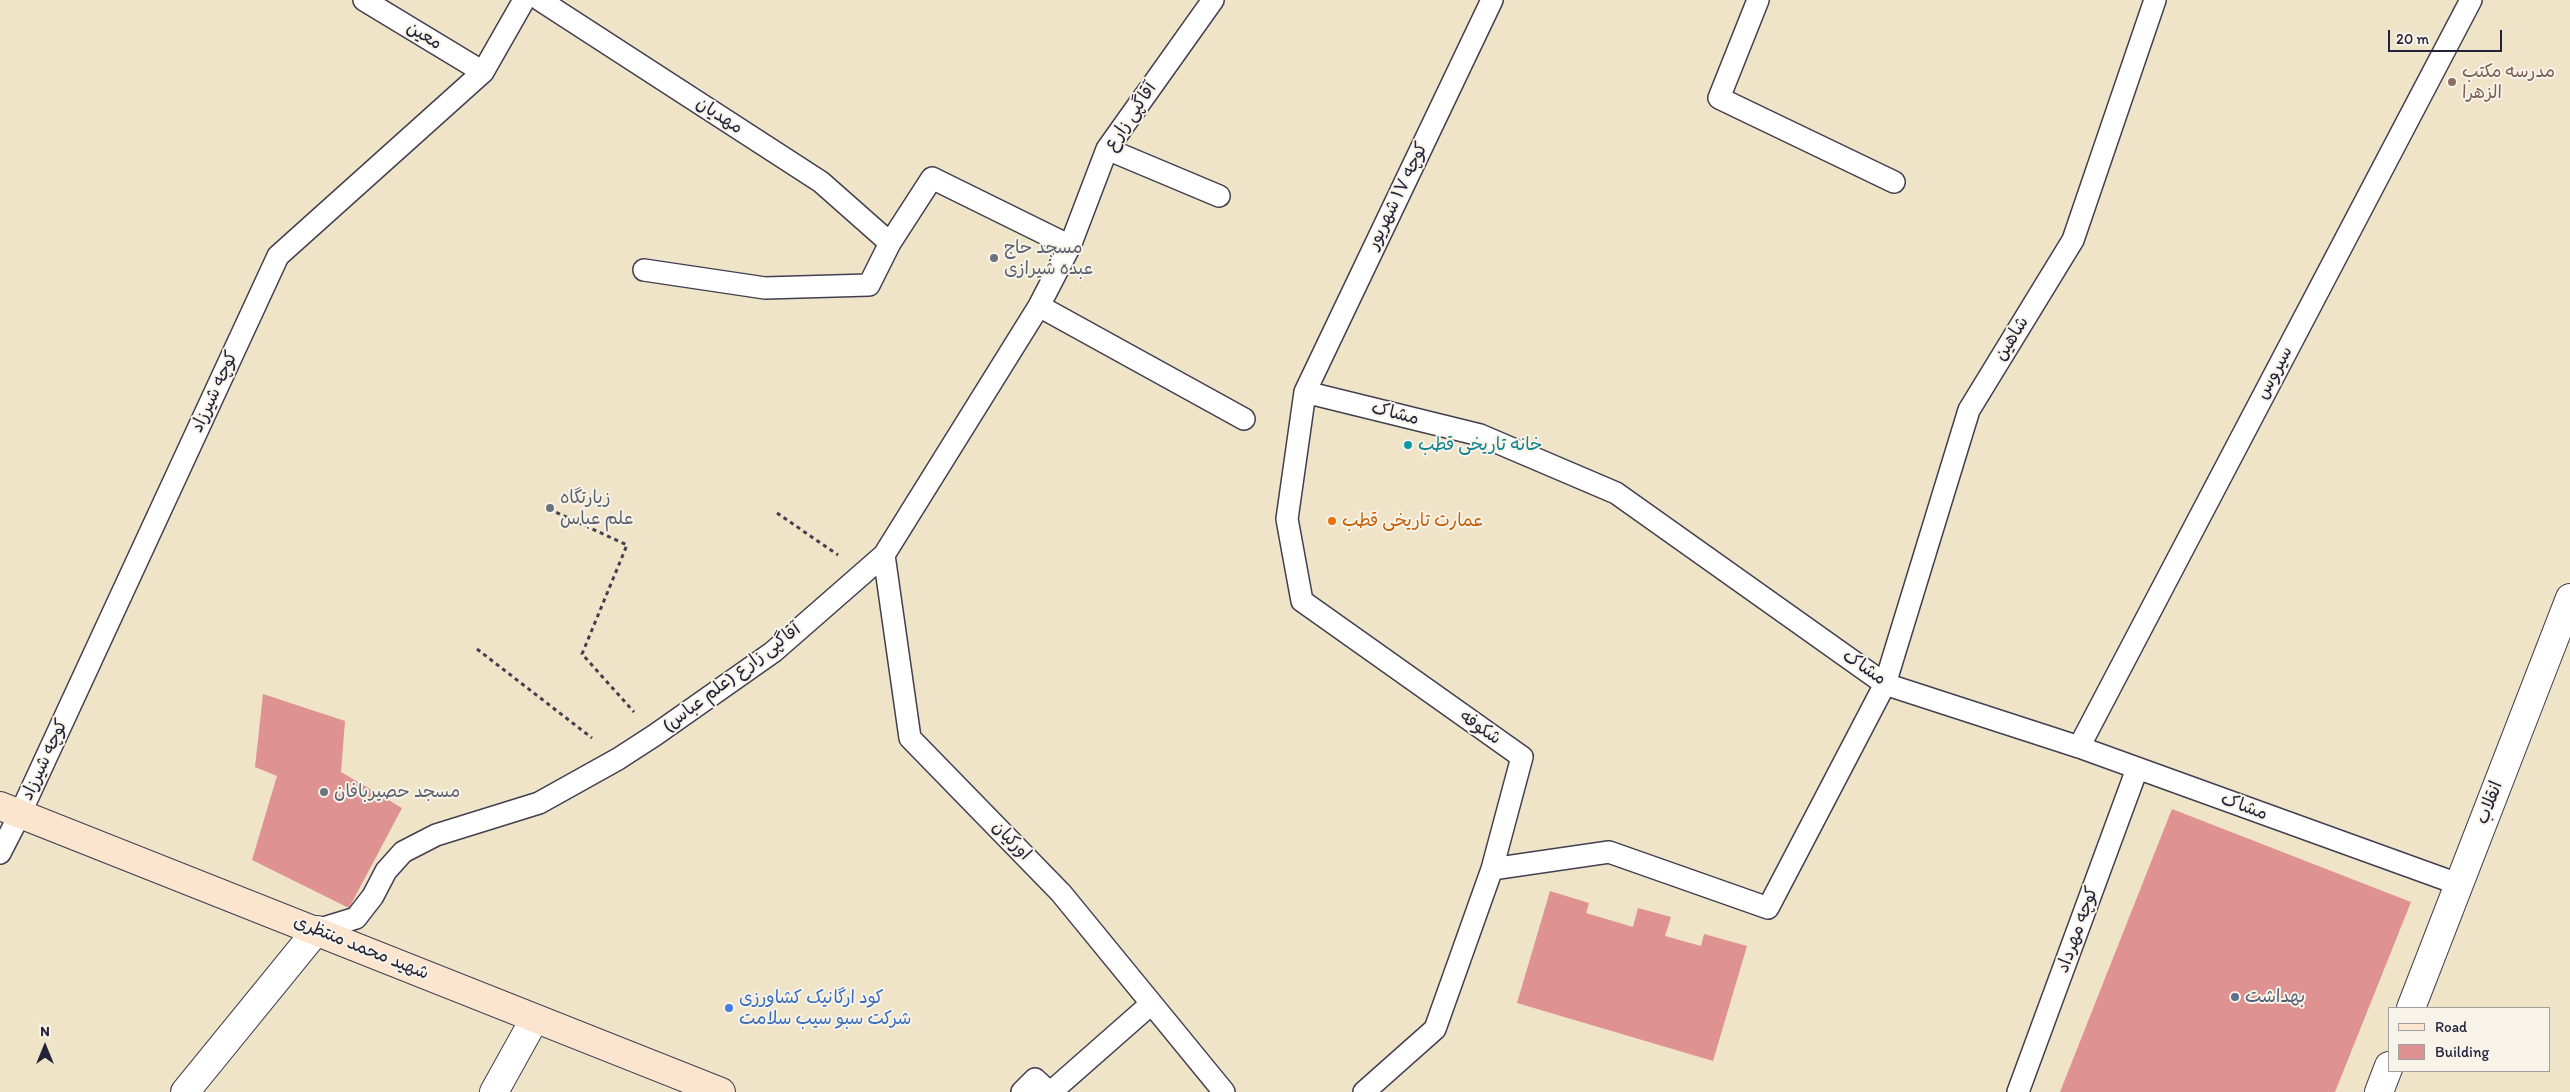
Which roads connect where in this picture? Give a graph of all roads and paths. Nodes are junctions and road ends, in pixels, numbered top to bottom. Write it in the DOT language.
graph roads {
  1 [pos="364,0"];
  2 [pos="524,0"];
  3 [pos="540,0"];
  4 [pos="1213,0"];
  5 [pos="1492,0"];
  6 [pos="1758,0"];
  7 [pos="2155,0"];
  8 [pos="2471,0"];
  9 [pos="483,72"];
  10 [pos="1107,150"];
  11 [pos="1894,182"];
  12 [pos="1218,196"];
  13 [pos="890,243"];
  14 [pos="1070,246"];
  15 [pos="644,270"];
  16 [pos="1039,306"];
  17 [pos="1305,392"];
  18 [pos="1244,419"];
  19 [pos="549,509"];
  20 [pos="777,514"];
  21 [pos="884,555"];
  22 [pos="864,573"];
  23 [pos="2570,598"];
  24 [pos="477,649"];
  25 [pos="1885,684"];
  26 [pos="655,735"];
  27 [pos="2079,747"];
  28 [pos="618,759"];
  29 [pos="2137,769"];
  30 [pos="10,810"];
  31 [pos="0,853"];
  32 [pos="1492,869"];
  33 [pos="2458,884"];
  34 [pos="317,930"];
  35 [pos="1151,1004"];
  36 [pos="2411,1007"];
  37 [pos="534,1020"];
  38 [pos="2388,1069"];
  39 [pos="185,1092"];
  40 [pos="494,1092"];
  41 [pos="721,1092"];
  42 [pos="1022,1092"];
  43 [pos="1050,1092"];
  44 [pos="1224,1092"];
  45 [pos="1364,1092"];
  46 [pos="2018,1092"];
  47 [pos="2379,1092"];
  1 -- 9 [label="lane, معین"];
  2 -- 9 [label="lane, کوچه شیرزاد"];
  3 -- 13 [label="lane, مهدیان"];
  4 -- 10 [label="lane, آقاگپی زارع"];
  5 -- 17 [label="lane, کوچه ۱۷ شهریور"];
  6 -- 11 [label="lane"];
  7 -- 25 [label="lane, شاهین"];
  8 -- 27 [label="lane, سیروس"];
  9 -- 30 [label="lane, کوچه شیرزاد"];
  10 -- 12 [label="lane"];
  10 -- 14 [label="lane, آقاگپی زارع"];
  13 -- 14 [label="lane"];
  13 -- 15 [label="lane"];
  14 -- 16 [label="lane, آقاگپی زارع (علم عباس)"];
  16 -- 18 [label="lane"];
  16 -- 21 [label="lane, آقاگپی زارع (علم عباس)"];
  17 -- 25 [label="lane, مشاک"];
  17 -- 32 [label="lane, شکوفه"];
  19 -- 26 [label="path"];
  20 -- 22 [label="path"];
  21 -- 22 [label="lane, آقاگپی زارع (علم عباس)"];
  21 -- 35 [label="lane, اورکیان"];
  22 -- 26 [label="lane, آقاگپی زارع (علم عباس)"];
  23 -- 33 [label="street, انقلاب"];
  24 -- 28 [label="path"];
  25 -- 27 [label="lane, مشاک"];
  25 -- 32 [label="lane, شاهین"];
  26 -- 28 [label="lane, آقاگپی زارع (علم عباس)"];
  27 -- 29 [label="lane, مشاک"];
  28 -- 34 [label="lane, آقاگپی زارع (علم عباس)"];
  29 -- 33 [label="lane, مشاک"];
  29 -- 46 [label="lane, کوچه مهرداد"];
  30 -- 31 [label="lane, کوچه شیرزاد"];
  30 -- 34 [label="main road, شهید محمد منتظری"];
  32 -- 45 [label="lane, شکوفه"];
  33 -- 36 [label="street, انقلاب"];
  34 -- 37 [label="main road, شهید محمد منتظری"];
  34 -- 39 [label="street"];
  35 -- 43 [label="lane"];
  35 -- 44 [label="lane, اورکیان"];
  37 -- 40 [label="street"];
  37 -- 41 [label="main road, شهید محمد منتظری"];
  38 -- 47 [label="street"];
  42 -- 43 [label="lane"];
}
